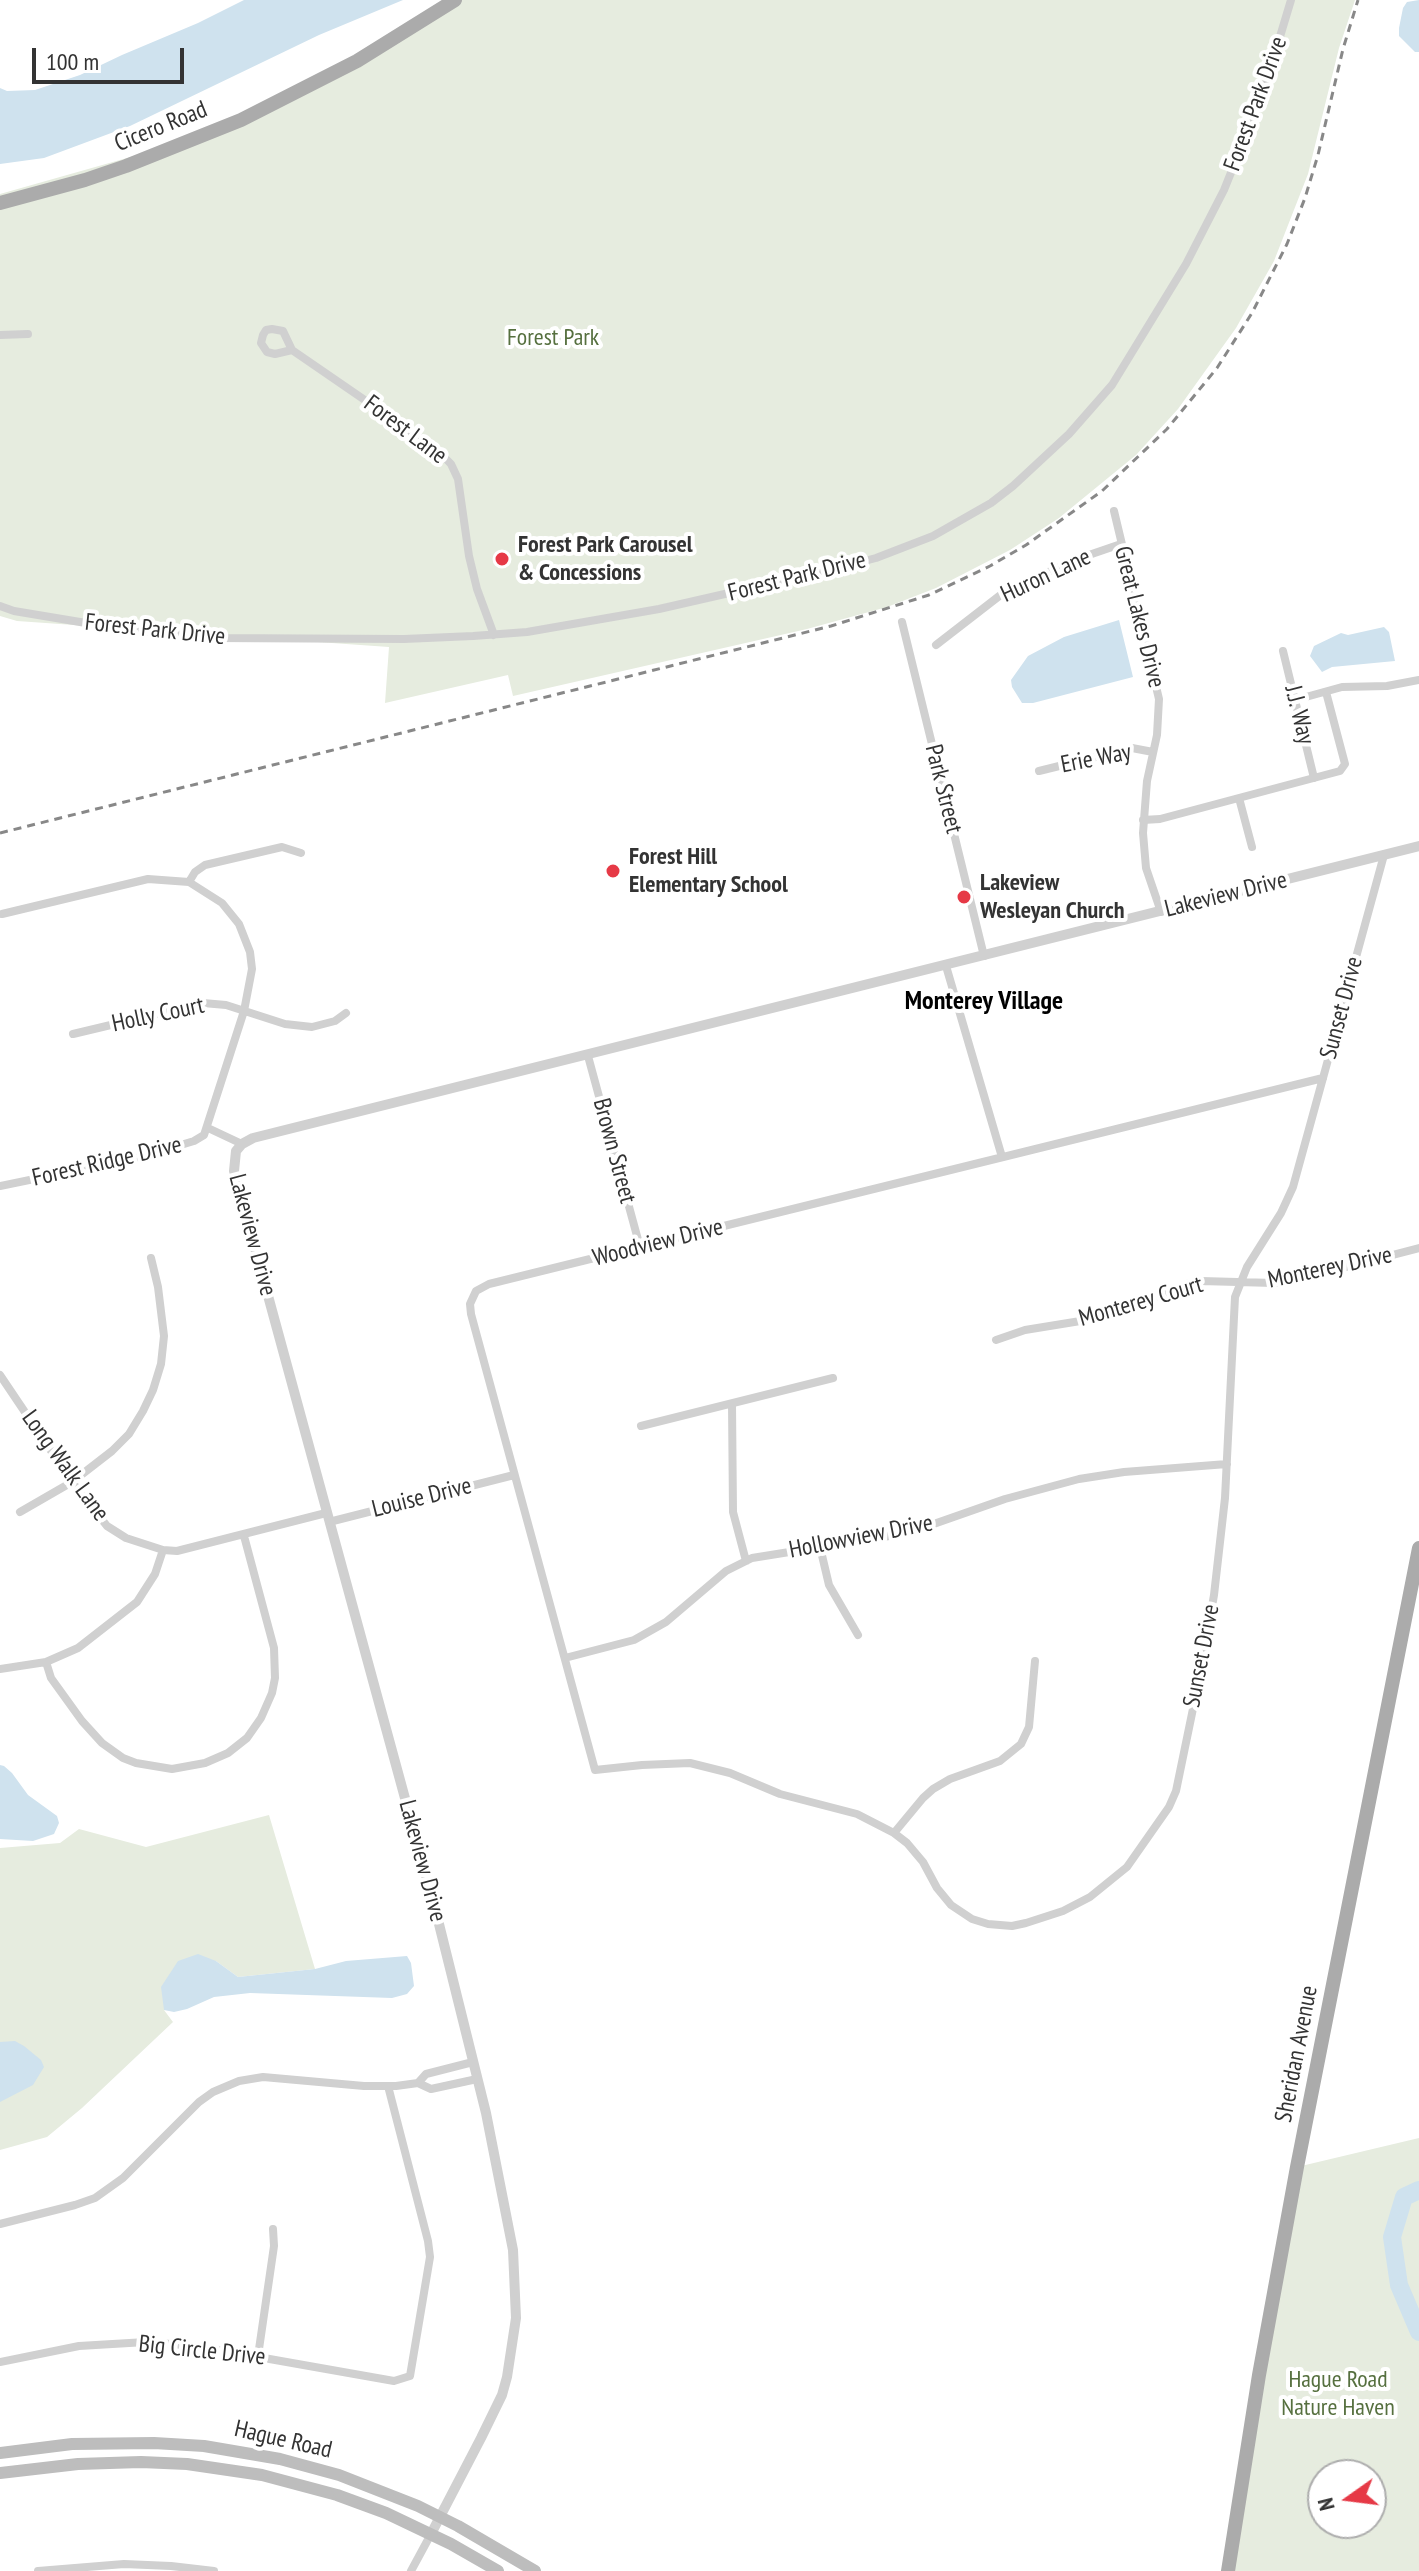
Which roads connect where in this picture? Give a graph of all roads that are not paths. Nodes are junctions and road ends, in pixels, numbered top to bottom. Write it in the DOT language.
graph roads {
  1 [pos="455,0"];
  2 [pos="1291,0"];
  3 [pos="0,203"];
  4 [pos="28,334"];
  5 [pos="0,335"];
  6 [pos="292,350"];
  7 [pos="1114,511"];
  8 [pos="1121,544"];
  9 [pos="0,606"];
  10 [pos="902,622"];
  11 [pos="494,635"];
  12 [pos="936,645"];
  13 [pos="1283,651"];
  14 [pos="1419,680"];
  15 [pos="1326,692"];
  16 [pos="1295,700"];
  17 [pos="1153,752"];
  18 [pos="1039,771"];
  19 [pos="1314,778"];
  20 [pos="1239,798"];
  21 [pos="1143,820"];
  22 [pos="1419,846"];
  23 [pos="1252,847"];
  24 [pos="301,853"];
  25 [pos="1384,855"];
  26 [pos="189,882"];
  27 [pos="1161,912"];
  28 [pos="2,914"];
  29 [pos="984,956"];
  30 [pos="946,966"];
  31 [pos="244,1011"];
  32 [pos="346,1013"];
  33 [pos="73,1034"];
  34 [pos="588,1056"];
  35 [pos="1323,1078"];
  36 [pos="208,1128"];
  37 [pos="242,1144"];
  38 [pos="1002,1157"];
  39 [pos="0,1186"];
  40 [pos="640,1247"];
  41 [pos="1419,1248"];
  42 [pos="151,1258"];
  43 [pos="1240,1282"];
  44 [pos="996,1340"];
  45 [pos="0,1375"];
  46 [pos="833,1378"];
  47 [pos="732,1404"];
  48 [pos="641,1426"];
  49 [pos="1227,1464"];
  50 [pos="514,1475"];
  51 [pos="72,1482"];
  52 [pos="20,1512"];
  53 [pos="328,1517"];
  54 [pos="244,1536"];
  55 [pos="820,1547"];
  56 [pos="1419,1548"];
  57 [pos="163,1550"];
  58 [pos="746,1561"];
  59 [pos="858,1635"];
  60 [pos="565,1658"];
  61 [pos="1035,1661"];
  62 [pos="46,1662"];
  63 [pos="0,1669"];
  64 [pos="595,1770"];
  65 [pos="894,1833"];
  66 [pos="473,2062"];
  67 [pos="477,2079"];
  68 [pos="418,2083"];
  69 [pos="388,2086"];
  70 [pos="0,2224"];
  71 [pos="273,2229"];
  72 [pos="258,2356"];
  73 [pos="0,2362"];
  74 [pos="0,2453"];
  75 [pos="0,2473"];
  76 [pos="441,2517"];
  77 [pos="431,2534"];
  78 [pos="38,2571"];
  79 [pos="214,2571"];
  80 [pos="411,2571"];
  81 [pos="498,2571"];
  82 [pos="535,2571"];
  83 [pos="1228,2571"];
  1 -- 3 [label="main road, Cicero Road"];
  2 -- 11 [label="street, Forest Park Drive"];
  4 -- 5 [label="street"];
  6 -- 11 [label="street, Forest Lane"];
  7 -- 8 [label="street, Great Lakes Drive"];
  8 -- 12 [label="street, Huron Lane"];
  8 -- 17 [label="street, Great Lakes Drive"];
  9 -- 11 [label="street, Forest Park Drive"];
  10 -- 29 [label="street, Park Street"];
  13 -- 16 [label="street, J.J. Way"];
  14 -- 15 [label="street"];
  15 -- 16 [label="street"];
  15 -- 19 [label="street, J.J. Way"];
  16 -- 19 [label="street, J.J. Way"];
  17 -- 18 [label="street, Erie Way"];
  17 -- 21 [label="street, Great Lakes Drive"];
  19 -- 20 [label="street"];
  20 -- 21 [label="street"];
  20 -- 23 [label="street"];
  21 -- 27 [label="street, Great Lakes Drive"];
  22 -- 25 [label="street, Lakeview Drive"];
  24 -- 26 [label="street"];
  25 -- 27 [label="street, Lakeview Drive"];
  25 -- 35 [label="street, Sunset Drive"];
  26 -- 28 [label="street"];
  26 -- 31 [label="street"];
  27 -- 29 [label="street, Lakeview Drive"];
  29 -- 30 [label="street, Lakeview Drive"];
  30 -- 34 [label="street, Lakeview Drive"];
  30 -- 38 [label="street"];
  31 -- 32 [label="street, Holly Court"];
  31 -- 33 [label="street, Holly Court"];
  31 -- 36 [label="street"];
  34 -- 37 [label="street, Lakeview Drive"];
  34 -- 40 [label="street, Brown Street"];
  35 -- 38 [label="street, Woodview Drive"];
  35 -- 43 [label="street, Sunset Drive"];
  36 -- 37 [label="street, Lakeview Drive"];
  36 -- 39 [label="street, Forest Ridge Drive"];
  37 -- 53 [label="street, Lakeview Drive"];
  38 -- 40 [label="street, Woodview Drive"];
  40 -- 50 [label="street, Woodview Drive"];
  41 -- 43 [label="street, Monterey Drive"];
  42 -- 51 [label="street"];
  43 -- 44 [label="street, Monterey Court"];
  43 -- 49 [label="street, Sunset Drive"];
  45 -- 51 [label="street, Long Walk Lane"];
  46 -- 47 [label="street"];
  47 -- 48 [label="street"];
  47 -- 58 [label="street"];
  49 -- 55 [label="street, Hollowview Drive"];
  49 -- 65 [label="street, Sunset Drive"];
  50 -- 53 [label="street, Louise Drive"];
  50 -- 60 [label="street, Woodview Drive"];
  51 -- 52 [label="street"];
  51 -- 57 [label="street, Long Walk Lane"];
  53 -- 54 [label="street, Long Walk Lane"];
  53 -- 66 [label="street, Lakeview Drive"];
  54 -- 57 [label="street, Long Walk Lane"];
  54 -- 62 [label="street"];
  55 -- 58 [label="street, Hollowview Drive"];
  55 -- 59 [label="street"];
  56 -- 83 [label="main road, Sheridan Avenue"];
  57 -- 62 [label="street"];
  58 -- 60 [label="street, Hollowview Drive"];
  60 -- 64 [label="street, Woodview Drive"];
  61 -- 65 [label="street"];
  62 -- 63 [label="street"];
  64 -- 65 [label="street, Sunset Drive"];
  66 -- 67 [label="street, Lakeview Drive"];
  66 -- 68 [label="street"];
  67 -- 68 [label="street"];
  67 -- 76 [label="street, Lakeview Drive"];
  68 -- 69 [label="street"];
  69 -- 70 [label="street"];
  69 -- 72 [label="street, Big Circle Drive"];
  71 -- 72 [label="street"];
  72 -- 73 [label="street, Big Circle Drive"];
  74 -- 76 [label="main road, Hague Road"];
  75 -- 77 [label="main road, Hague Road"];
  76 -- 77 [label="street, Lakeview Drive"];
  76 -- 82 [label="main road, Hague Road"];
  77 -- 80 [label="street, Lakeview Drive"];
  77 -- 81 [label="main road, Hague Road"];
  78 -- 79 [label="street"];
}
